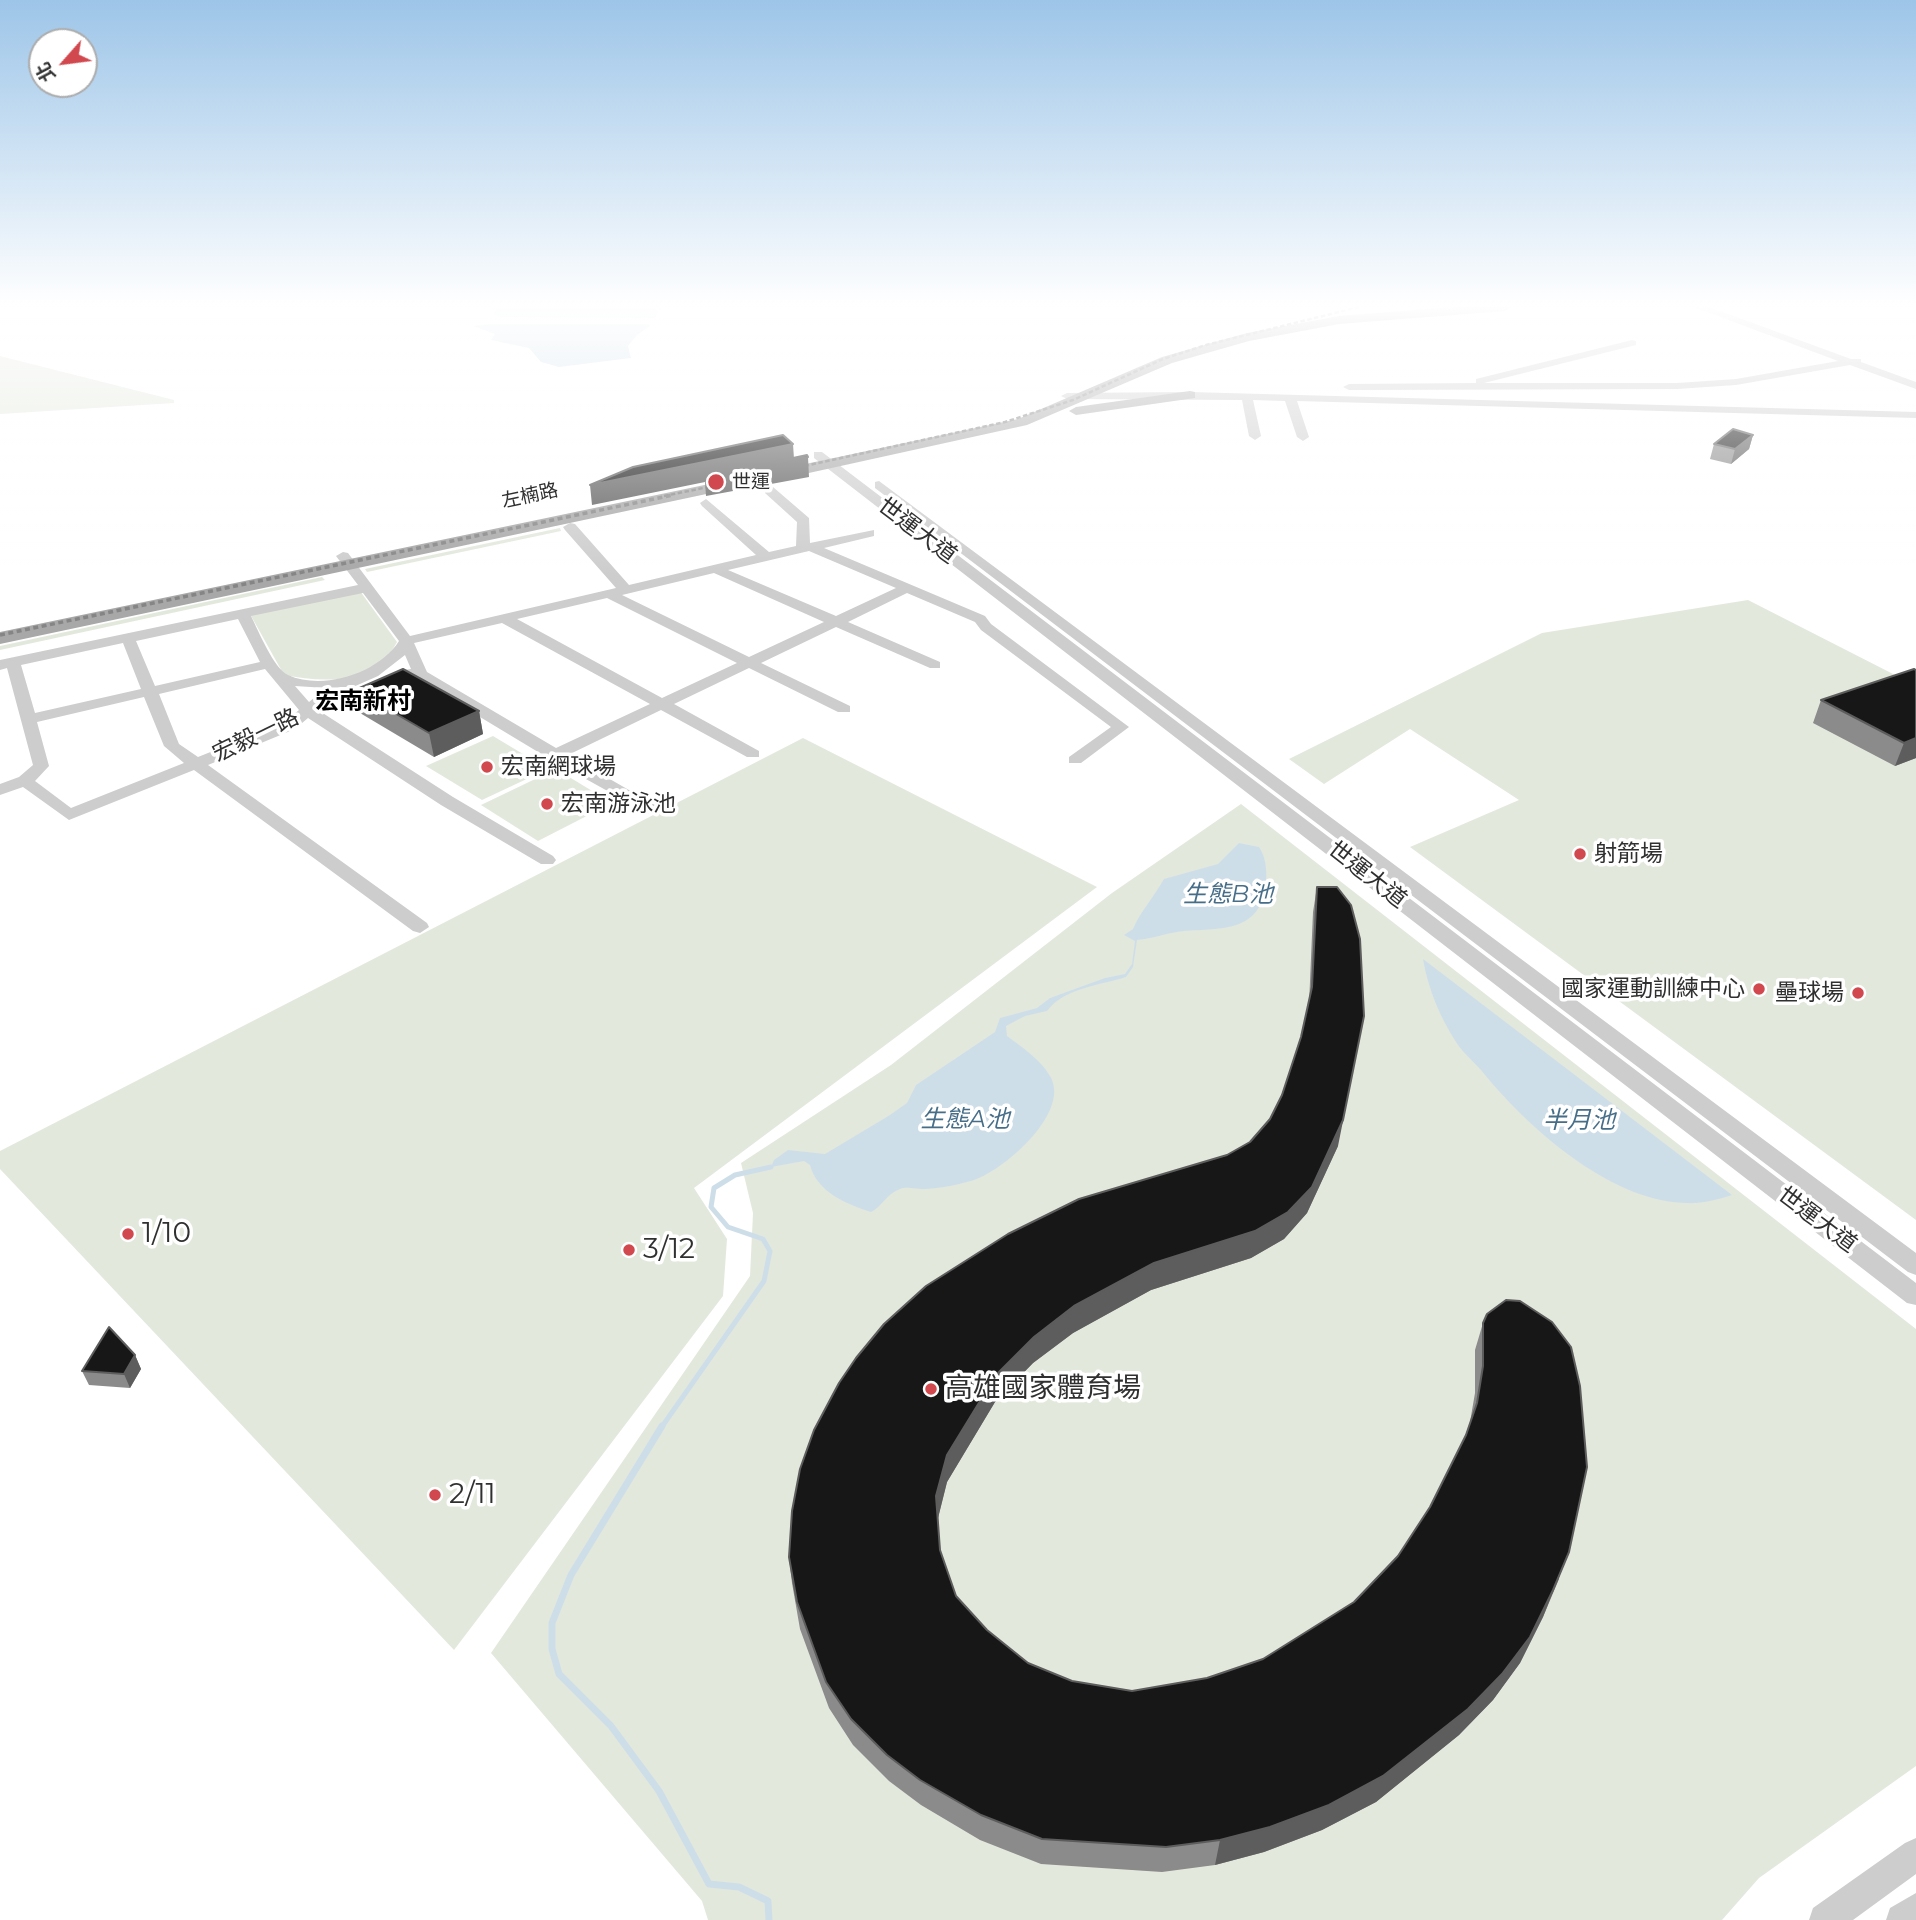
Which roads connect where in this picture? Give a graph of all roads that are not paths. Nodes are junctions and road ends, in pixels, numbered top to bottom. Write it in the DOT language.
graph roads {
  1 [pos="1065,397"];
  2 [pos="1078,397"];
  3 [pos="1179,397"];
  4 [pos="1236,397"];
  5 [pos="1247,397"];
  6 [pos="1440,397"];
  7 [pos="1290,398"];
  8 [pos="1431,402"];
  9 [pos="1916,415"];
  10 [pos="1034,418"];
  11 [pos="1255,436"];
  12 [pos="1303,437"];
  13 [pos="832,458"];
  14 [pos="769,490"];
  15 [pos="706,503"];
  16 [pos="570,527"];
  17 [pos="869,533"];
  18 [pos="807,547"];
  19 [pos="766,557"];
  20 [pos="346,560"];
  21 [pos="715,569"];
  22 [pos="366,587"];
  23 [pos="909,587"];
  24 [pos="626,590"];
  25 [pos="610,594"];
  26 [pos="242,613"];
  27 [pos="505,618"];
  28 [pos="833,623"];
  29 [pos="0,629"];
  30 [pos="0,638"];
  31 [pos="128,638"];
  32 [pos="406,641"];
  33 [pos="749,663"];
  34 [pos="7,664"];
  35 [pos="935,665"];
  36 [pos="274,671"];
  37 [pos="373,673"];
  38 [pos="421,675"];
  39 [pos="346,683"];
  40 [pos="149,691"];
  41 [pos="662,704"];
  42 [pos="844,709"];
  43 [pos="308,711"];
  44 [pos="29,719"];
  45 [pos="753,754"];
  46 [pos="554,755"];
  47 [pos="1075,760"];
  48 [pos="198,763"];
  49 [pos="25,780"];
  50 [pos="0,790"];
  51 [pos="649,809"];
  52 [pos="547,860"];
  53 [pos="420,927"];
  54 [pos="1916,1266"];
  55 [pos="1916,1296"];
  56 [pos="1916,1854"];
  57 [pos="1916,1909"];
  58 [pos="1825,1920"];
  59 [pos="1902,1920"];
  1 -- 13 [label="main road, 左楠路"];
  2 -- 10 [label="main road"];
  3 -- 10 [label="main road"];
  4 -- 5 [label="street"];
  5 -- 7 [label="street"];
  5 -- 11 [label="street"];
  6 -- 8 [label="street"];
  7 -- 8 [label="street"];
  7 -- 12 [label="street"];
  8 -- 9 [label="street"];
  10 -- 13 [label="main road, 左楠路"];
  13 -- 20 [label="main road, 左楠路"];
  13 -- 20 [label="main road, 左楠路"];
  13 -- 54 [label="street, 世運大道"];
  13 -- 55 [label="street, 世運大道"];
  14 -- 18 [label="street"];
  15 -- 19 [label="street"];
  16 -- 24 [label="street"];
  17 -- 18 [label="street"];
  18 -- 19 [label="street"];
  18 -- 23 [label="street"];
  19 -- 21 [label="street"];
  20 -- 22 [label="street"];
  20 -- 29 [label="main road, 左楠路"];
  20 -- 30 [label="main road, 左楠路"];
  21 -- 24 [label="street"];
  21 -- 28 [label="street"];
  22 -- 26 [label="street"];
  22 -- 32 [label="street"];
  23 -- 28 [label="street"];
  23 -- 47 [label="street"];
  24 -- 25 [label="street"];
  25 -- 27 [label="street"];
  25 -- 33 [label="street"];
  26 -- 31 [label="street"];
  26 -- 36 [label="street"];
  27 -- 32 [label="street"];
  27 -- 41 [label="street"];
  28 -- 33 [label="street"];
  28 -- 35 [label="street"];
  31 -- 34 [label="street"];
  31 -- 40 [label="street"];
  32 -- 37 [label="street, 宏毅一路"];
  32 -- 38 [label="street"];
  33 -- 41 [label="street"];
  33 -- 42 [label="street"];
  34 -- 44 [label="street"];
  36 -- 39 [label="street"];
  36 -- 40 [label="street"];
  36 -- 43 [label="street"];
  37 -- 38 [label="street"];
  37 -- 39 [label="street, 宏毅一路"];
  38 -- 46 [label="street"];
  39 -- 43 [label="street, 宏毅一路"];
  40 -- 44 [label="street"];
  40 -- 48 [label="street"];
  41 -- 45 [label="street"];
  41 -- 46 [label="street"];
  43 -- 48 [label="street, 宏毅一路"];
  43 -- 52 [label="street"];
  44 -- 49 [label="street"];
  46 -- 51 [label="street"];
  48 -- 49 [label="street, 宏毅一路"];
  48 -- 53 [label="street"];
  49 -- 50 [label="street"];
  56 -- 58 [label="street"];
  57 -- 59 [label="street"];
}
